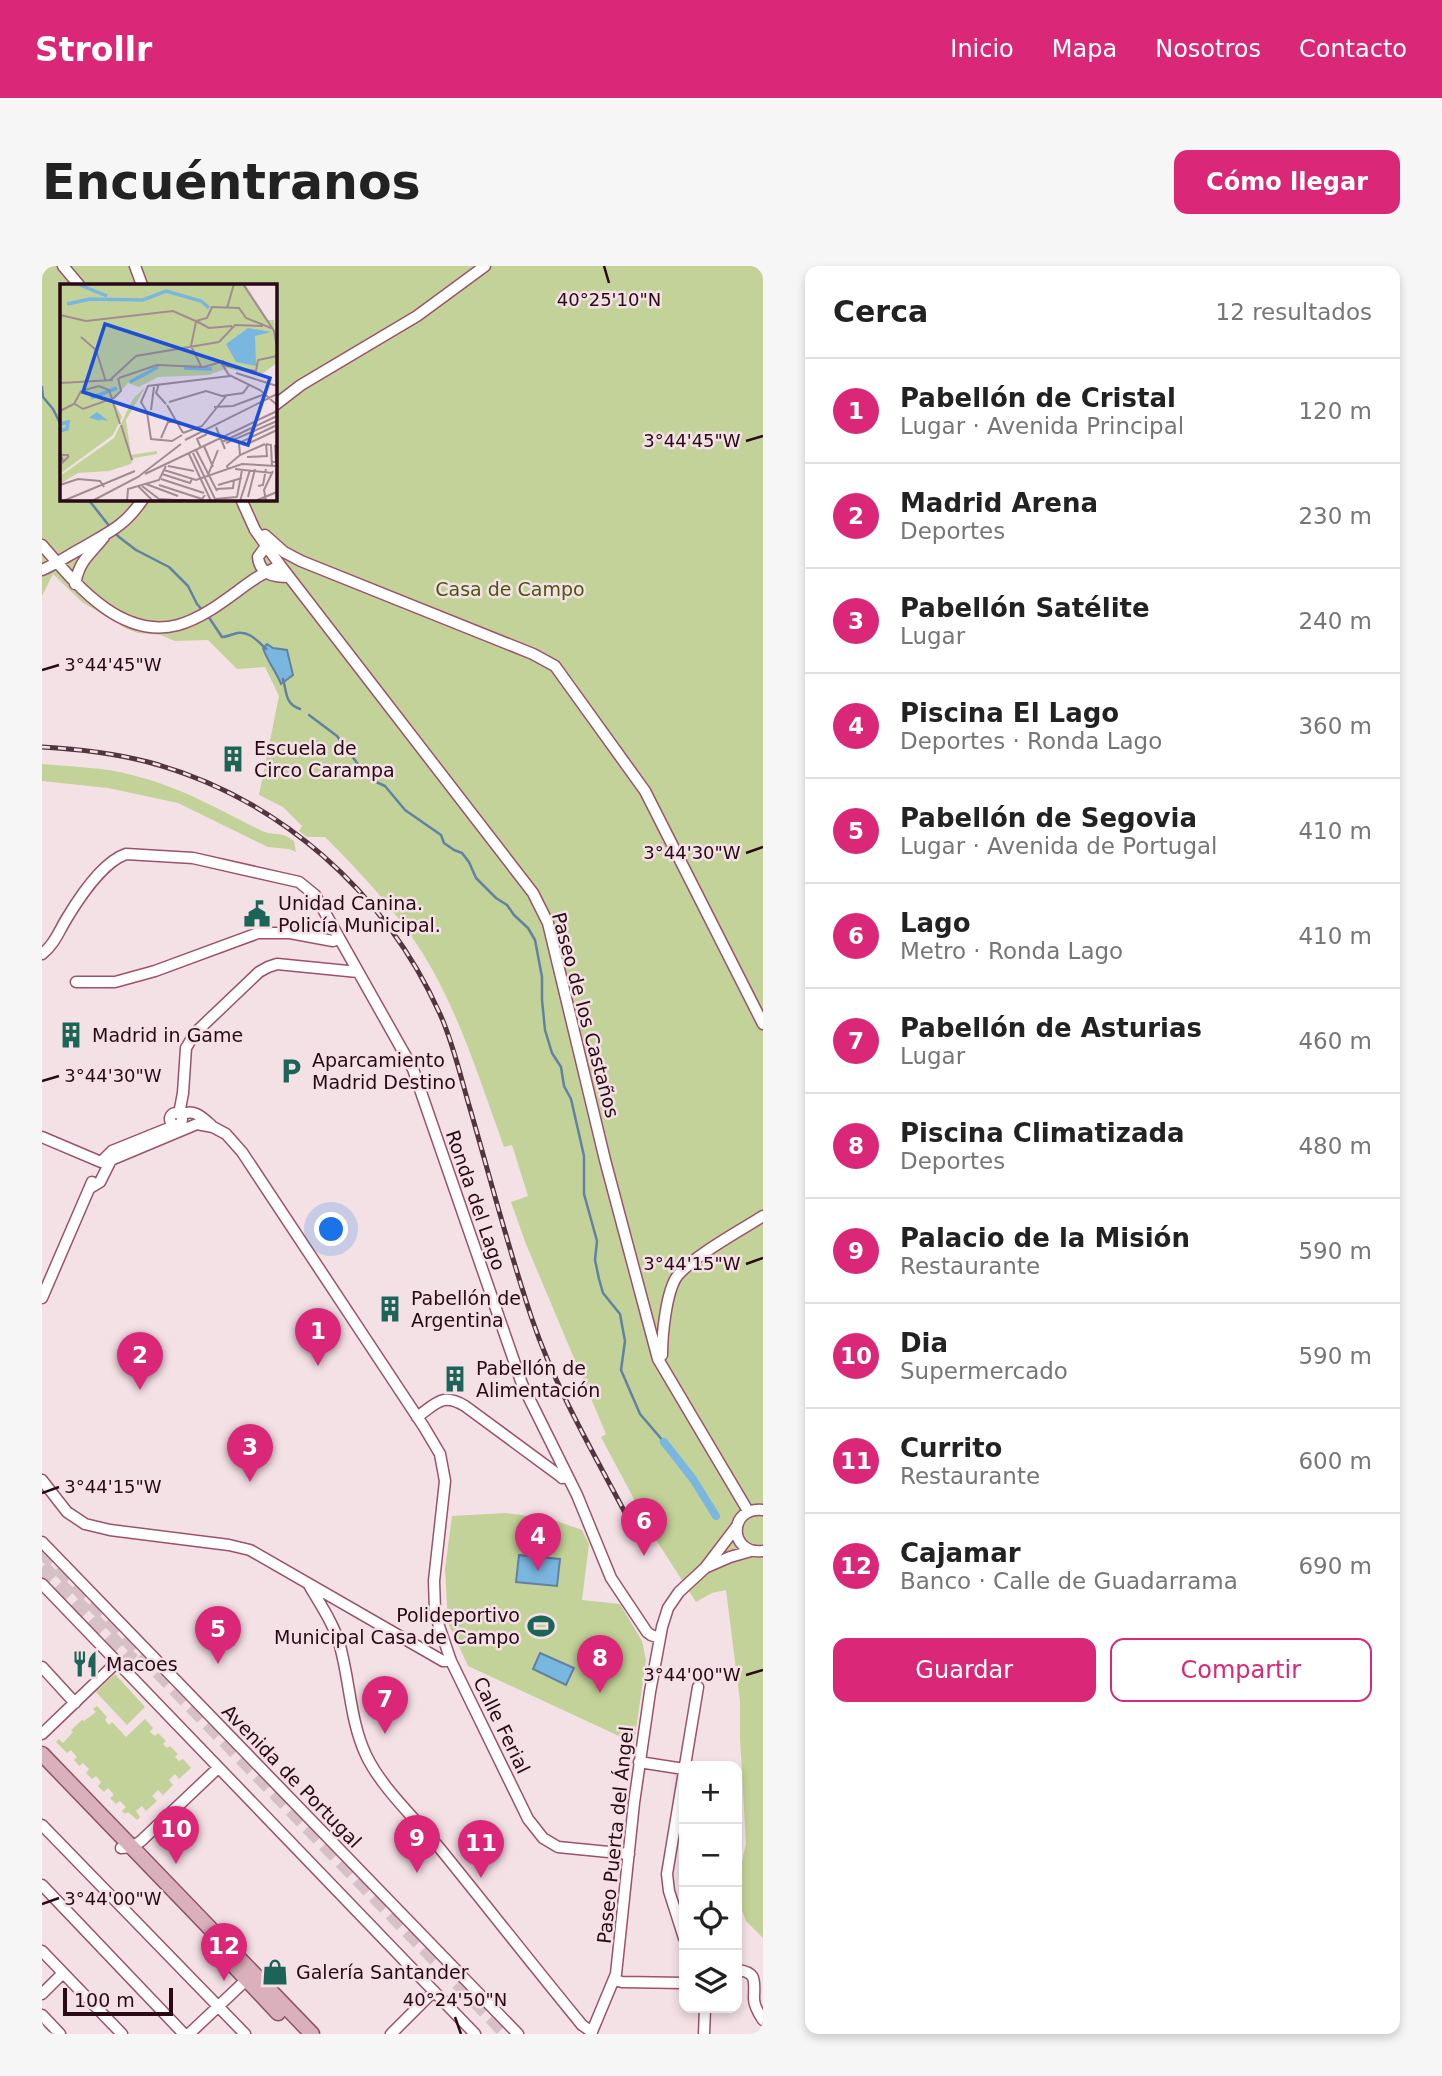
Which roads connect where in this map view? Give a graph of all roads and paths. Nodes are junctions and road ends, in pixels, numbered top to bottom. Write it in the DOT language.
graph roads {
  1 [pos="62,266"];
  2 [pos="135,266"];
  3 [pos="485,266"];
  4 [pos="78,284"];
  5 [pos="142,284"];
  6 [pos="276,404"];
  7 [pos="142,500"];
  8 [pos="243,500"];
  9 [pos="107,535"];
  10 [pos="269,544"];
  11 [pos="42,545"];
  12 [pos="56,562"];
  13 [pos="305,563"];
  14 [pos="280,566"];
  15 [pos="42,570"];
  16 [pos="265,572"];
  17 [pos="291,579"];
  18 [pos="75,584"];
  19 [pos="339,938"];
  20 [pos="347,953"];
  21 [pos="42,954"];
  22 [pos="337,971"];
  23 [pos="358,972"];
  24 [pos="76,982"];
  25 [pos="763,1024"];
  26 [pos="176,1118"];
  27 [pos="214,1126"];
  28 [pos="42,1137"];
  29 [pos="101,1161"];
  30 [pos="90,1188"];
  31 [pos="763,1216"];
  32 [pos="42,1276"];
  33 [pos="45,1293"];
  34 [pos="658,1359"];
  35 [pos="418,1417"];
  36 [pos="567,1476"];
  37 [pos="42,1480"];
  38 [pos="763,1510"];
  39 [pos="748,1511"];
  40 [pos="737,1526"];
  41 [pos="42,1542"];
  42 [pos="756,1551"];
  43 [pos="763,1562"];
  44 [pos="705,1568"];
  45 [pos="42,1584"];
  46 [pos="309,1585"];
  47 [pos="659,1638"];
  48 [pos="451,1661"];
  49 [pos="117,1662"];
  50 [pos="42,1667"];
  51 [pos="698,1687"];
  52 [pos="75,1703"];
  53 [pos="42,1734"];
  54 [pos="42,1754"];
  55 [pos="685,1761"];
  56 [pos="639,1762"];
  57 [pos="42,1766"];
  58 [pos="218,1768"];
  59 [pos="679,1768"];
  60 [pos="679,1800"];
  61 [pos="42,1825"];
  62 [pos="127,1848"];
  63 [pos="628,1854"];
  64 [pos="43,1887"];
  65 [pos="679,1922"];
  66 [pos="42,1951"];
  67 [pos="742,1971"];
  68 [pos="63,1973"];
  69 [pos="252,1979"];
  70 [pos="615,1980"];
  71 [pos="679,1983"];
  72 [pos="433,1991"];
  73 [pos="42,1994"];
  74 [pos="218,2006"];
  75 [pos="705,2013"];
  76 [pos="42,2015"];
  77 [pos="763,2020"];
  78 [pos="591,2033"];
  79 [pos="60,2034"];
  80 [pos="122,2034"];
  81 [pos="184,2034"];
  82 [pos="190,2034"];
  83 [pos="245,2034"];
  84 [pos="298,2034"];
  85 [pos="312,2034"];
  86 [pos="391,2034"];
  87 [pos="475,2034"];
  88 [pos="517,2034"];
  89 [pos="704,2034"];
  1 -- 4 [label="street"];
  2 -- 5 [label="street"];
  3 -- 6 [label="street"];
  7 -- 9 [label="street"];
  8 -- 10 [label="street, Paseo de los Castaños"];
  9 -- 12 [label="street"];
  9 -- 18 [label="street"];
  10 -- 13 [label="street"];
  10 -- 14 [label="street, Paseo de los Castaños"];
  10 -- 16 [label="street"];
  11 -- 12 [label="street"];
  12 -- 15 [label="street"];
  12 -- 18 [label="street"];
  13 -- 14 [label="street"];
  13 -- 17 [label="street"];
  13 -- 25 [label="street"];
  14 -- 16 [label="street"];
  14 -- 17 [label="street, Paseo de los Castaños"];
  16 -- 17 [label="street"];
  16 -- 18 [label="street"];
  17 -- 34 [label="street, Paseo de los Castaños"];
  19 -- 20 [label="street, Ronda del Lago"];
  19 -- 21 [label="street, Ronda del Lago"];
  19 -- 24 [label="street"];
  20 -- 22 [label="street"];
  20 -- 23 [label="street, Ronda del Lago"];
  22 -- 23 [label="street"];
  22 -- 26 [label="street"];
  23 -- 36 [label="street, Ronda del Lago"];
  26 -- 27 [label="street"];
  26 -- 29 [label="street"];
  27 -- 30 [label="street"];
  27 -- 35 [label="street, Calle Ferial"];
  28 -- 29 [label="street"];
  29 -- 30 [label="street"];
  30 -- 33 [label="street"];
  31 -- 34 [label="street"];
  32 -- 33 [label="street"];
  34 -- 39 [label="street, Paseo de los Castaños"];
  35 -- 36 [label="street"];
  35 -- 48 [label="street, Calle Ferial"];
  36 -- 47 [label="street, Ronda del Lago"];
  37 -- 46 [label="street"];
  38 -- 39 [label="street"];
  39 -- 40 [label="street, Paseo Puerta del Ángel"];
  40 -- 42 [label="street"];
  40 -- 44 [label="street, Paseo Puerta del Ángel"];
  41 -- 88 [label="street, Avenida de Portugal"];
  42 -- 43 [label="street"];
  42 -- 44 [label="street, Paseo Puerta del Ángel"];
  44 -- 47 [label="street, Paseo Puerta del Ángel"];
  45 -- 49 [label="street"];
  46 -- 48 [label="street"];
  46 -- 78 [label="street"];
  47 -- 56 [label="street, Paseo Puerta del Ángel"];
  48 -- 63 [label="street, Calle Ferial"];
  49 -- 52 [label="street"];
  49 -- 58 [label="street"];
  50 -- 52 [label="street"];
  51 -- 55 [label="street"];
  52 -- 53 [label="street"];
  54 -- 62 [label="main road"];
  56 -- 59 [label="street"];
  56 -- 63 [label="street, Paseo Puerta del Ángel"];
  57 -- 62 [label="main road"];
  58 -- 62 [label="street"];
  58 -- 72 [label="street"];
  60 -- 65 [label="street"];
  61 -- 74 [label="street"];
  62 -- 69 [label="main road"];
  63 -- 70 [label="street, Paseo Puerta del Ángel"];
  64 -- 81 [label="street"];
  66 -- 68 [label="street"];
  67 -- 77 [label="street"];
  68 -- 73 [label="street"];
  68 -- 80 [label="street"];
  69 -- 74 [label="street"];
  69 -- 84 [label="main road"];
  69 -- 85 [label="main road"];
  70 -- 71 [label="street"];
  70 -- 78 [label="street, Paseo Puerta del Ángel"];
  72 -- 86 [label="street"];
  72 -- 87 [label="street"];
  74 -- 82 [label="street"];
  74 -- 83 [label="street"];
  75 -- 89 [label="street"];
  76 -- 79 [label="street"];
}
